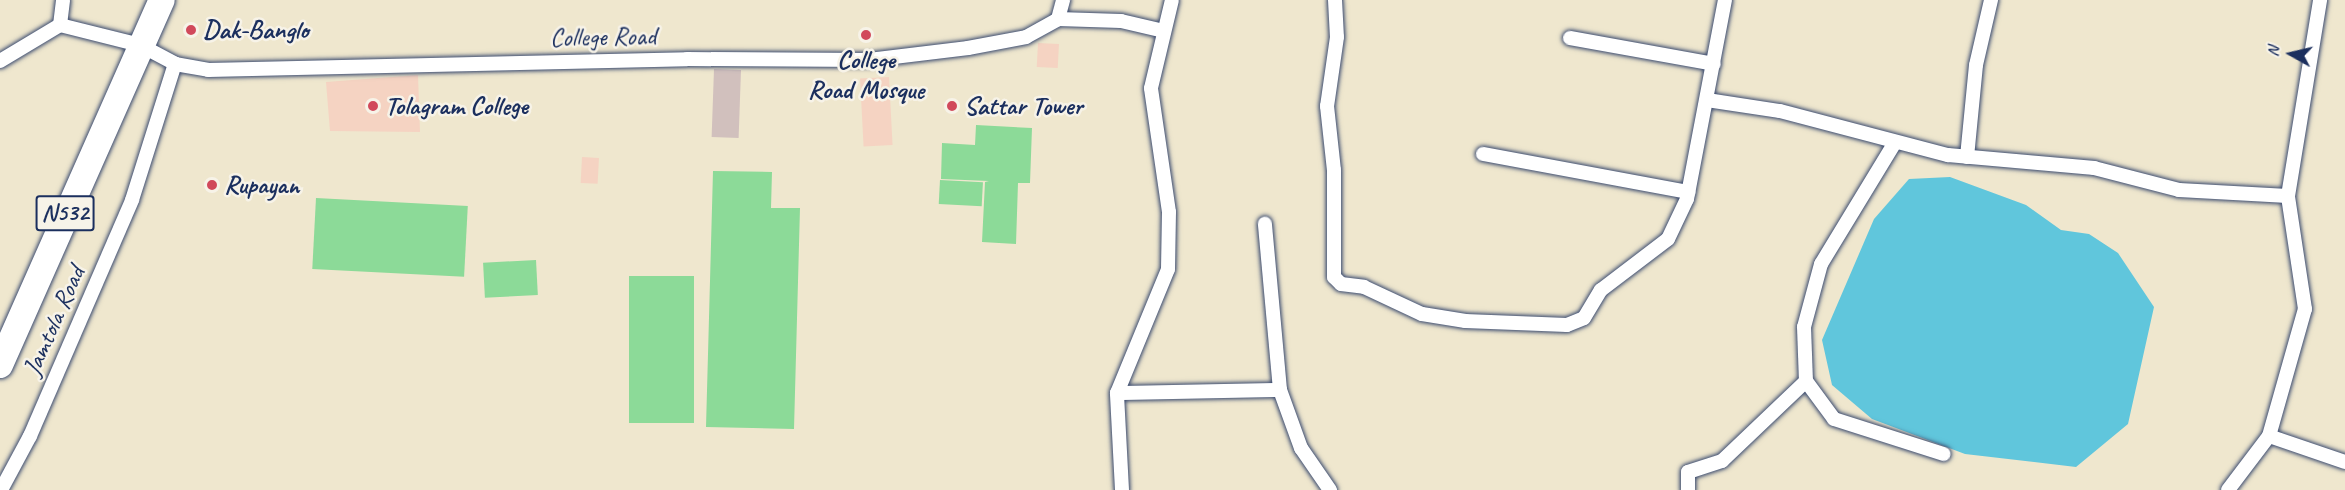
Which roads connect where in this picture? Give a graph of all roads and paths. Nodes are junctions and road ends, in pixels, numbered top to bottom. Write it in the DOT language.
graph roads {
  1 [pos="63,0"];
  2 [pos="162,0"];
  3 [pos="174,0"];
  4 [pos="1063,0"];
  5 [pos="1172,0"];
  6 [pos="1335,0"];
  7 [pos="1725,0"];
  8 [pos="1991,0"];
  9 [pos="2320,0"];
  10 [pos="1058,19"];
  11 [pos="60,25"];
  12 [pos="1164,32"];
  13 [pos="1570,38"];
  14 [pos="140,52"];
  15 [pos="0,61"];
  16 [pos="175,64"];
  17 [pos="1714,64"];
  18 [pos="1707,100"];
  19 [pos="1894,144"];
  20 [pos="1484,154"];
  21 [pos="1967,157"];
  22 [pos="1689,192"];
  23 [pos="2288,196"];
  24 [pos="1265,224"];
  25 [pos="0,365"];
  26 [pos="1806,381"];
  27 [pos="1280,390"];
  28 [pos="1117,393"];
  29 [pos="2269,435"];
  30 [pos="1944,454"];
  31 [pos="2345,462"];
  32 [pos="1,490"];
  33 [pos="1122,490"];
  34 [pos="1330,490"];
  35 [pos="1688,490"];
  36 [pos="2228,490"];
  1 -- 11 [label="street"];
  2 -- 14 [label="highway, N532"];
  3 -- 14 [label="highway, N532"];
  4 -- 10 [label="street"];
  5 -- 12 [label="street"];
  6 -- 22 [label="street"];
  7 -- 17 [label="street"];
  8 -- 21 [label="street"];
  9 -- 23 [label="street"];
  10 -- 12 [label="street"];
  10 -- 16 [label="street, College Road"];
  11 -- 14 [label="street, College Road"];
  11 -- 15 [label="street"];
  12 -- 28 [label="street"];
  13 -- 17 [label="street"];
  14 -- 16 [label="street, College Road"];
  14 -- 25 [label="highway, N532"];
  16 -- 32 [label="street, Jamtola Road"];
  17 -- 18 [label="street"];
  18 -- 19 [label="street"];
  18 -- 22 [label="street"];
  19 -- 21 [label="street"];
  19 -- 26 [label="street"];
  20 -- 22 [label="street"];
  21 -- 23 [label="street"];
  23 -- 29 [label="street"];
  24 -- 27 [label="street"];
  26 -- 30 [label="street"];
  26 -- 35 [label="street"];
  27 -- 28 [label="street"];
  27 -- 34 [label="street"];
  28 -- 33 [label="street"];
  29 -- 31 [label="street"];
  29 -- 36 [label="street"];
}
